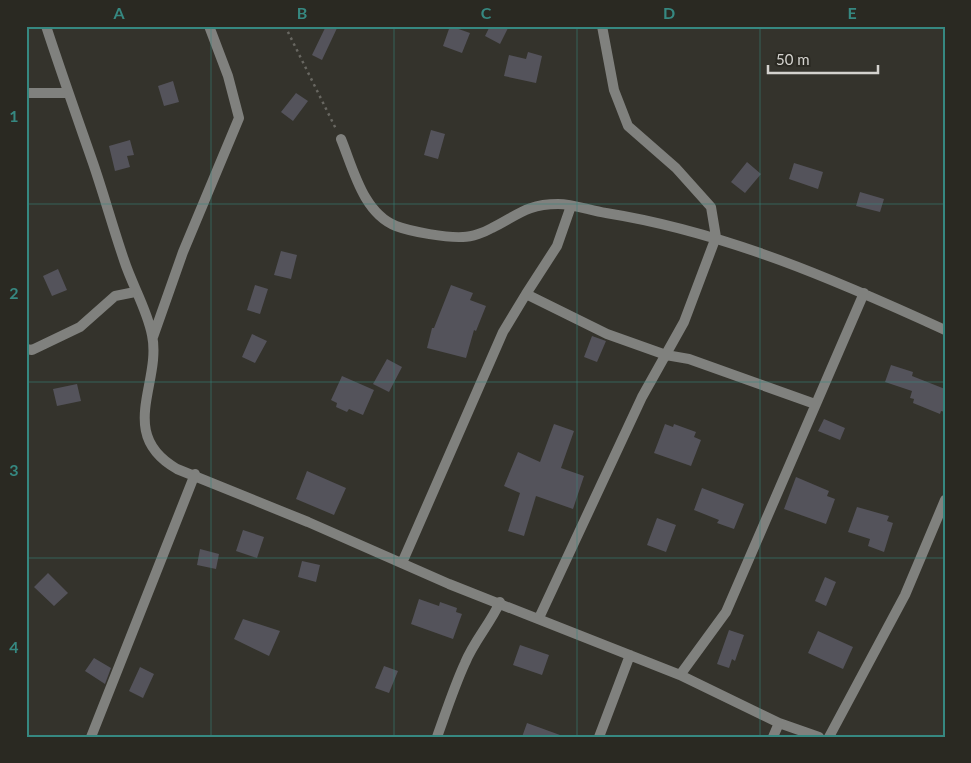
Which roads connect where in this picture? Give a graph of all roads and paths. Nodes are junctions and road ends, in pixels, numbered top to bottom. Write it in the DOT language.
graph roads {
  1 [pos="46,26"];
  2 [pos="210,26"];
  3 [pos="285,26"];
  4 [pos="602,26"];
  5 [pos="26,93"];
  6 [pos="67,93"];
  7 [pos="341,139"];
  8 [pos="571,206"];
  9 [pos="716,237"];
  10 [pos="135,292"];
  11 [pos="864,292"];
  12 [pos="526,294"];
  13 [pos="945,330"];
  14 [pos="152,338"];
  15 [pos="26,349"];
  16 [pos="666,355"];
  17 [pos="815,404"];
  18 [pos="195,474"];
  19 [pos="945,500"];
  20 [pos="402,563"];
  21 [pos="500,602"];
  22 [pos="539,618"];
  23 [pos="630,655"];
  24 [pos="680,675"];
  25 [pos="779,723"];
  26 [pos="91,737"];
  27 [pos="437,737"];
  28 [pos="599,737"];
  29 [pos="773,737"];
  30 [pos="819,737"];
  31 [pos="828,737"];
  1 -- 6 [label="street"];
  2 -- 14 [label="street"];
  3 -- 7 [label="path"];
  4 -- 9 [label="street"];
  5 -- 6 [label="street"];
  6 -- 10 [label="street"];
  7 -- 8 [label="street"];
  8 -- 9 [label="street"];
  8 -- 12 [label="street"];
  9 -- 11 [label="street"];
  9 -- 16 [label="street"];
  10 -- 14 [label="street"];
  10 -- 15 [label="street"];
  11 -- 13 [label="street"];
  11 -- 17 [label="street"];
  12 -- 16 [label="street"];
  12 -- 20 [label="street"];
  14 -- 18 [label="street"];
  16 -- 17 [label="street"];
  16 -- 22 [label="street"];
  17 -- 24 [label="street"];
  18 -- 20 [label="street"];
  18 -- 26 [label="street"];
  19 -- 31 [label="street"];
  20 -- 21 [label="street"];
  21 -- 22 [label="street"];
  21 -- 27 [label="street"];
  22 -- 23 [label="street"];
  23 -- 24 [label="street"];
  23 -- 28 [label="street"];
  24 -- 25 [label="street"];
  25 -- 29 [label="street"];
  25 -- 30 [label="street"];
}
